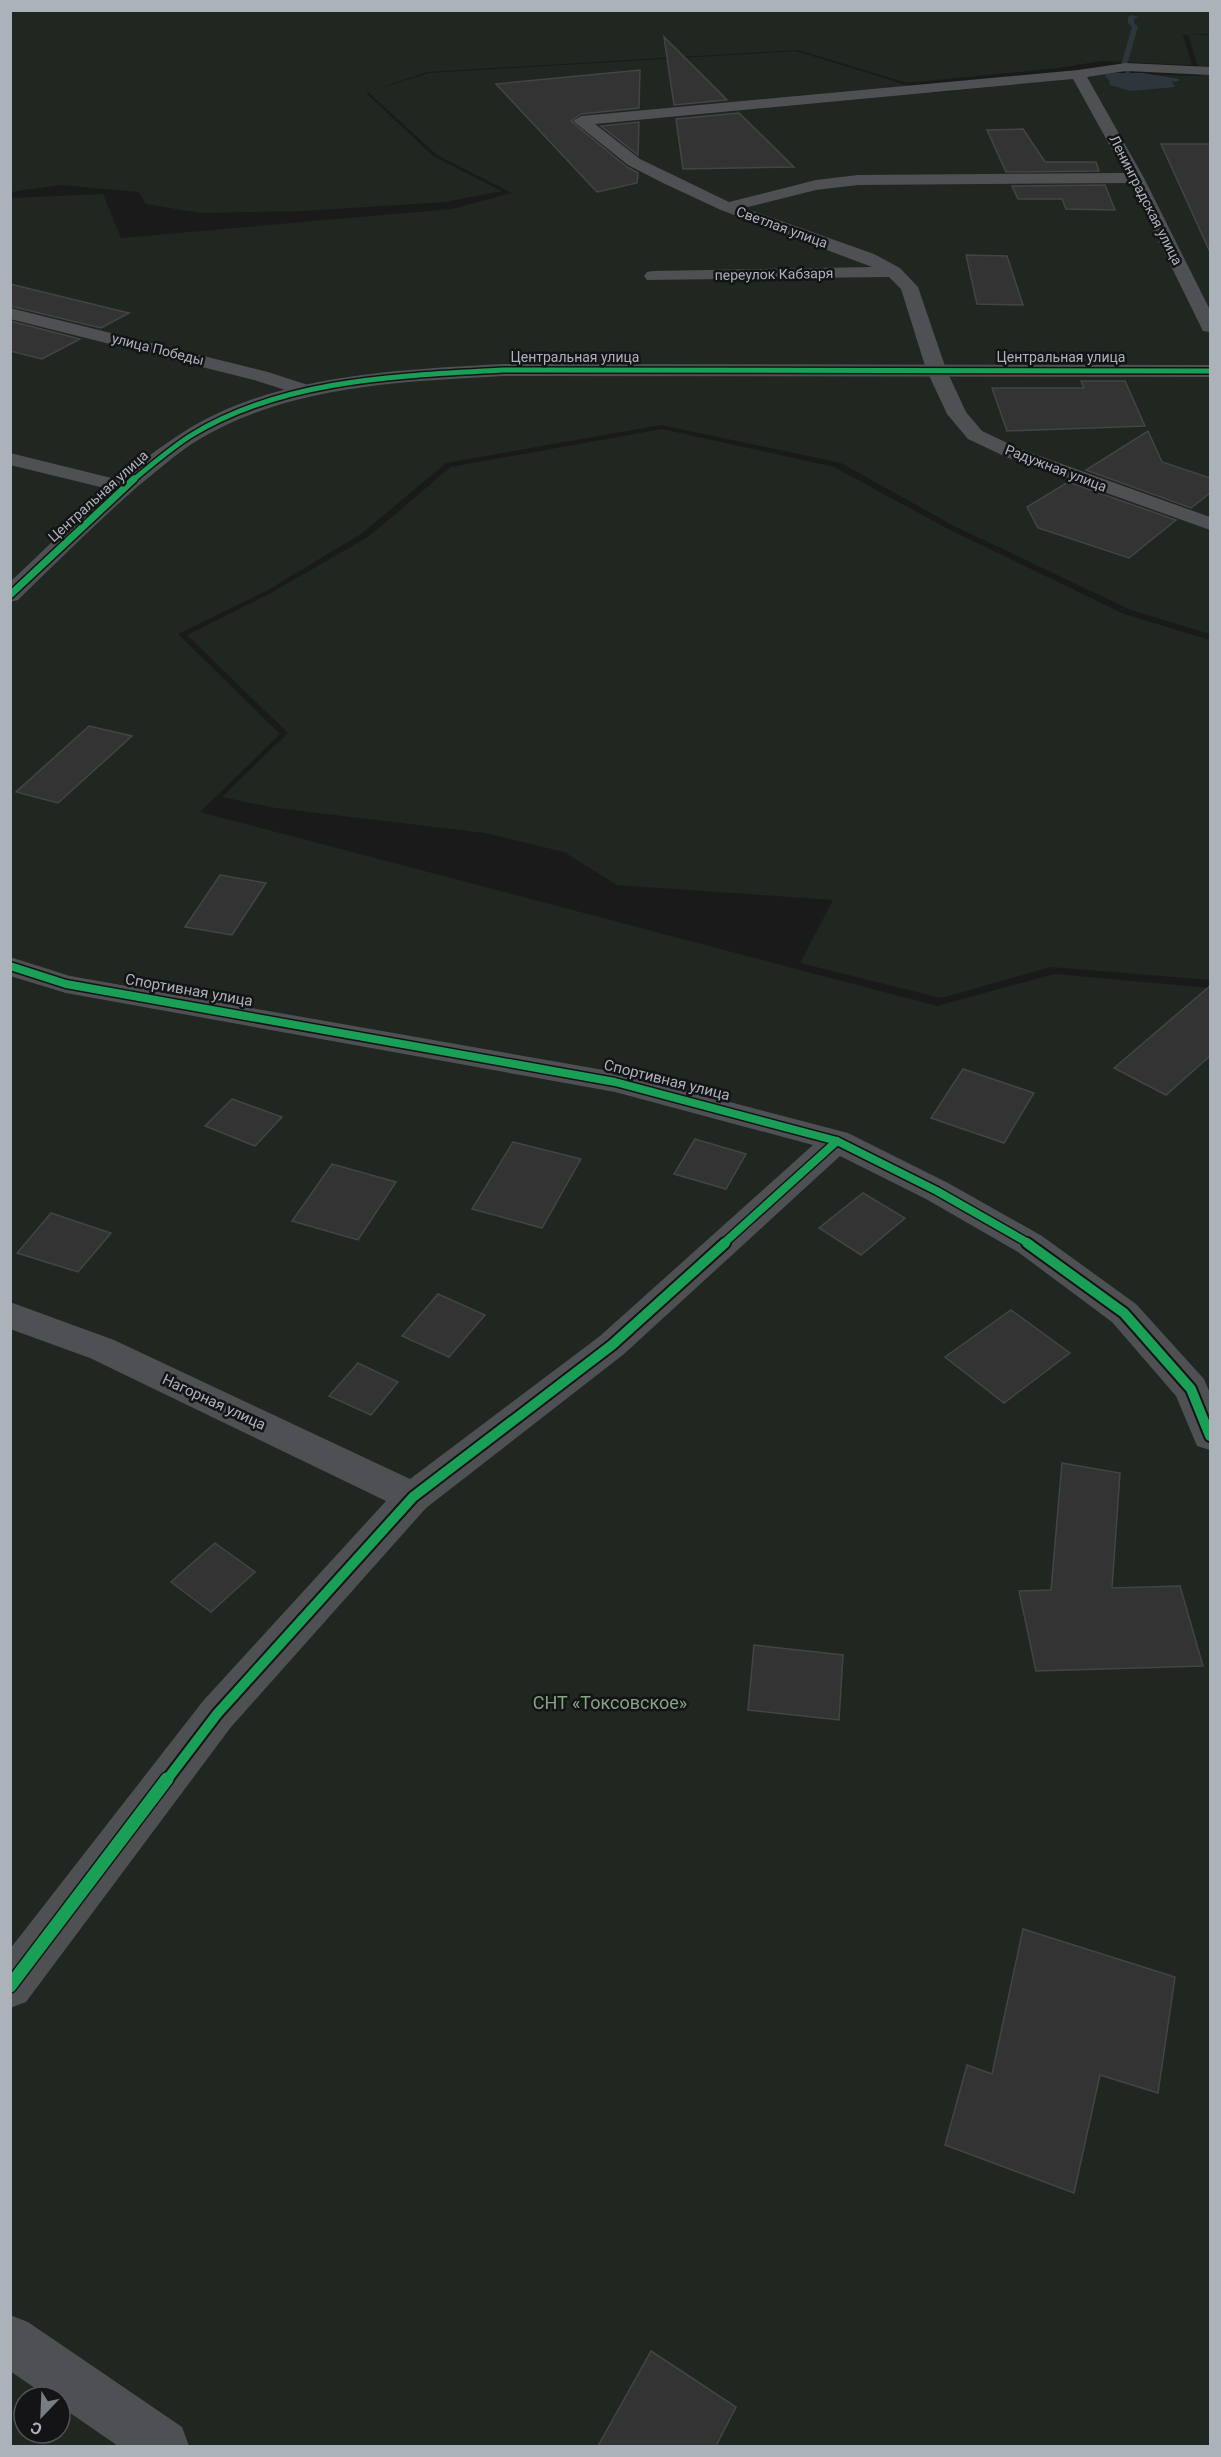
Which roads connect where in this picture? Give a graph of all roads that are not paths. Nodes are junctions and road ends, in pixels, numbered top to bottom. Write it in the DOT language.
graph roads {
  1 [pos="1210,72"];
  2 [pos="1078,74"];
  3 [pos="1136,178"];
  4 [pos="727,207"];
  5 [pos="894,272"];
  6 [pos="653,276"];
  7 [pos="10,313"];
  8 [pos="1210,327"];
  9 [pos="936,369"];
  10 [pos="1210,371"];
  11 [pos="304,390"];
  12 [pos="10,459"];
  13 [pos="125,487"];
  14 [pos="1210,524"];
  15 [pos="10,595"];
  16 [pos="10,966"];
  17 [pos="837,1142"];
  18 [pos="10,1315"];
  19 [pos="1210,1436"];
  20 [pos="413,1497"];
  21 [pos="10,1986"];
  22 [pos="10,2340"];
  23 [pos="163,2446"];
  1 -- 2 [label="street"];
  2 -- 3 [label="street, Ленинградская улица"];
  2 -- 4 [label="street, Светлая улица"];
  3 -- 4 [label="street"];
  3 -- 8 [label="street, Ленинградская улица"];
  4 -- 5 [label="street, Светлая улица"];
  5 -- 6 [label="street, переулок Кабзаря"];
  5 -- 9 [label="street, Светлая улица"];
  7 -- 11 [label="street, улица Победы"];
  9 -- 10 [label="street, Центральная улица"];
  9 -- 11 [label="street, Центральная улица"];
  9 -- 14 [label="street, Радужная улица"];
  11 -- 13 [label="street, Центральная улица"];
  12 -- 13 [label="street"];
  13 -- 15 [label="street, Центральная улица"];
  16 -- 17 [label="street, Спортивная улица"];
  17 -- 19 [label="street, Спортивная улица"];
  17 -- 20 [label="street"];
  18 -- 20 [label="street, Нагорная улица"];
  20 -- 21 [label="street"];
  22 -- 23 [label="street"];
}
